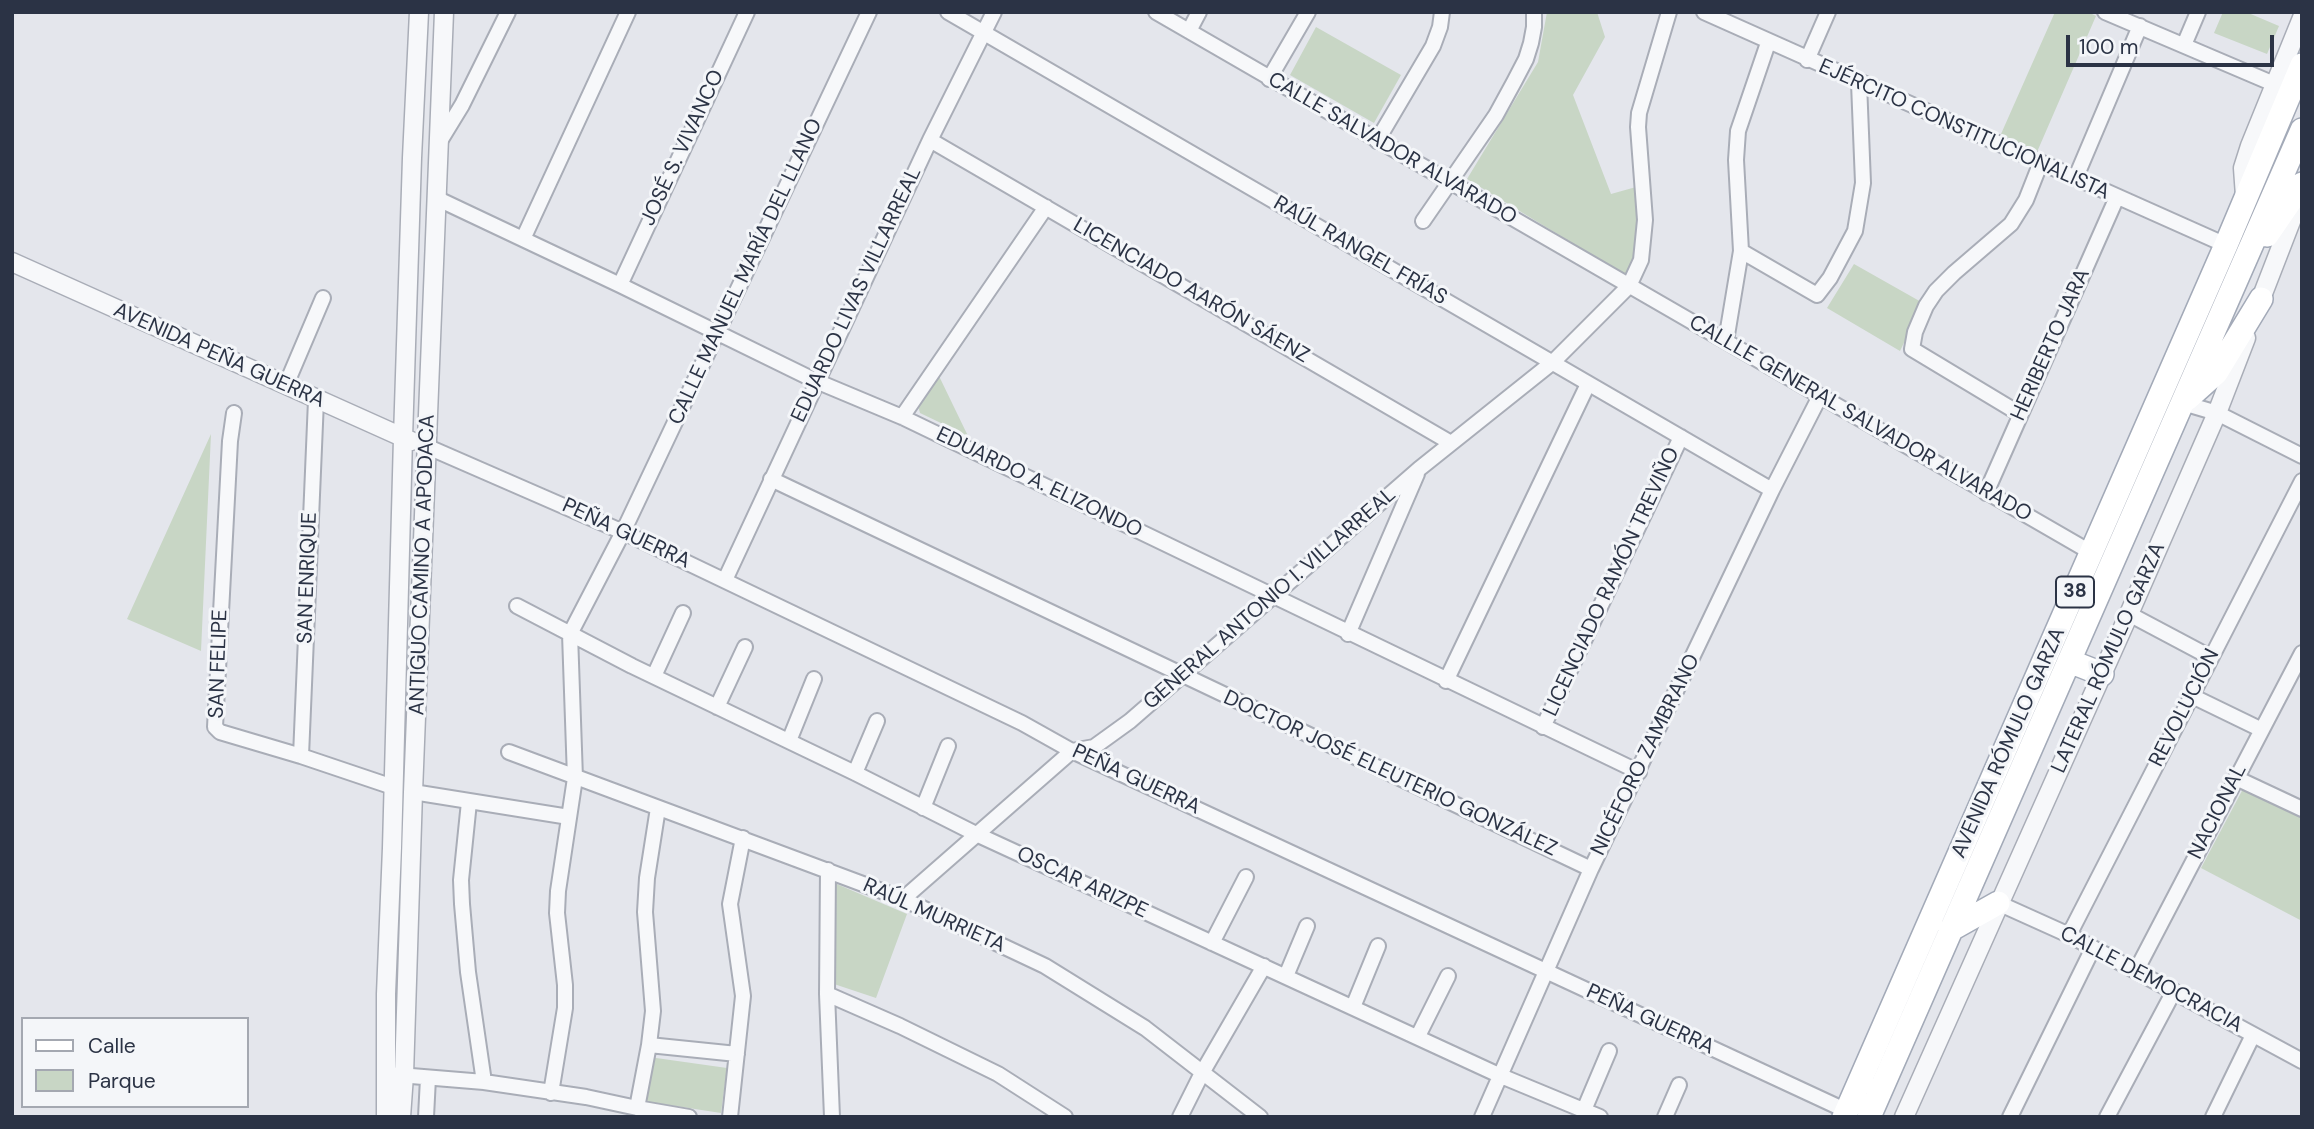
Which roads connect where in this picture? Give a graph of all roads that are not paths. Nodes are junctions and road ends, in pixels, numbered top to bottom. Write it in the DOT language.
graph roads {
  1 [pos="419,12"];
  2 [pos="444,12"];
  3 [pos="508,12"];
  4 [pos="628,12"];
  5 [pos="747,12"];
  6 [pos="869,12"];
  7 [pos="948,12"];
  8 [pos="994,12"];
  9 [pos="1156,12"];
  10 [pos="1199,12"];
  11 [pos="1308,12"];
  12 [pos="1442,12"];
  13 [pos="1534,12"];
  14 [pos="1669,12"];
  15 [pos="1703,12"];
  16 [pos="1828,12"];
  17 [pos="2198,12"];
  18 [pos="2110,13"];
  19 [pos="2302,19"];
  20 [pos="2140,26"];
  21 [pos="1189,31"];
  22 [pos="983,32"];
  23 [pos="1768,43"];
  24 [pos="2184,45"];
  25 [pos="1807,60"];
  26 [pos="2302,65"];
  27 [pos="1269,79"];
  28 [pos="1859,83"];
  29 [pos="2274,84"];
  30 [pos="2302,130"];
  31 [pos="930,140"];
  32 [pos="1377,141"];
  33 [pos="439,142"];
  34 [pos="2041,162"];
  35 [pos="2076,177"];
  36 [pos="1451,182"];
  37 [pos="2302,184"];
  38 [pos="2302,194"];
  39 [pos="2245,196"];
  40 [pos="2117,197"];
  41 [pos="436,198"];
  42 [pos="1046,207"];
  43 [pos="1423,221"];
  44 [pos="523,239"];
  45 [pos="2226,245"];
  46 [pos="1741,251"];
  47 [pos="12,262"];
  48 [pos="2241,272"];
  49 [pos="620,285"];
  50 [pos="1629,286"];
  51 [pos="323,298"];
  52 [pos="2261,299"];
  53 [pos="718,333"];
  54 [pos="1726,341"];
  55 [pos="1553,362"];
  56 [pos="816,381"];
  57 [pos="1588,384"];
  58 [pos="286,385"];
  59 [pos="1819,398"];
  60 [pos="316,400"];
  61 [pos="2183,402"];
  62 [pos="234,413"];
  63 [pos="2217,413"];
  64 [pos="2020,414"];
  65 [pos="902,417"];
  66 [pos="1681,437"];
  67 [pos="403,438"];
  68 [pos="1451,443"];
  69 [pos="428,447"];
  70 [pos="2302,456"];
  71 [pos="1419,469"];
  72 [pos="771,479"];
  73 [pos="2302,481"];
  74 [pos="1772,490"];
  75 [pos="1986,493"];
  76 [pos="623,532"];
  77 [pos="2092,553"];
  78 [pos="725,580"];
  79 [pos="1275,597"];
  80 [pos="517,606"];
  81 [pos="683,613"];
  82 [pos="2129,614"];
  83 [pos="570,634"];
  84 [pos="1348,634"];
  85 [pos="745,647"];
  86 [pos="2302,653"];
  87 [pos="2210,657"];
  88 [pos="2069,660"];
  89 [pos="2102,674"];
  90 [pos="654,676"];
  91 [pos="1182,676"];
  92 [pos="814,679"];
  93 [pos="1446,681"];
  94 [pos="2192,696"];
  95 [pos="717,707"];
  96 [pos="877,721"];
  97 [pos="1543,727"];
  98 [pos="2260,729"];
  99 [pos="789,741"];
  100 [pos="947,746"];
  101 [pos="1072,751"];
  102 [pos="509,752"];
  103 [pos="301,756"];
  104 [pos="1639,772"];
  105 [pos="855,773"];
  106 [pos="575,778"];
  107 [pos="2236,778"];
  108 [pos="393,787"];
  109 [pos="413,792"];
  110 [pos="469,802"];
  111 [pos="658,808"];
  112 [pos="923,808"];
  113 [pos="2302,809"];
  114 [pos="569,817"];
  115 [pos="976,834"];
  116 [pos="743,838"];
  117 [pos="1591,869"];
  118 [pos="828,870"];
  119 [pos="1246,877"];
  120 [pos="902,899"];
  121 [pos="1998,903"];
  122 [pos="1307,926"];
  123 [pos="1950,930"];
  124 [pos="2069,934"];
  125 [pos="1212,943"];
  126 [pos="1378,946"];
  127 [pos="2093,948"];
  128 [pos="1264,966"];
  129 [pos="2136,971"];
  130 [pos="1545,972"];
  131 [pos="1286,976"];
  132 [pos="1448,976"];
  133 [pos="2174,991"];
  134 [pos="827,994"];
  135 [pos="1353,1007"];
  136 [pos="2253,1035"];
  137 [pos="1418,1036"];
  138 [pos="649,1045"];
  139 [pos="1609,1051"];
  140 [pos="737,1054"];
  141 [pos="2302,1062"];
  142 [pos="1202,1073"];
  143 [pos="396,1074"];
  144 [pos="1501,1076"];
  145 [pos="428,1078"];
  146 [pos="484,1082"];
  147 [pos="1679,1085"];
  148 [pos="551,1093"];
  149 [pos="638,1108"];
  150 [pos="1584,1110"];
  151 [pos="1850,1115"];
  152 [pos="386,1117"];
  153 [pos="401,1117"];
  154 [pos="426,1117"];
  155 [pos="689,1117"];
  156 [pos="730,1117"];
  157 [pos="832,1117"];
  158 [pos="1065,1117"];
  159 [pos="1180,1117"];
  160 [pos="1260,1117"];
  161 [pos="1482,1117"];
  162 [pos="1600,1117"];
  163 [pos="1665,1117"];
  164 [pos="1904,1117"];
  165 [pos="2010,1117"];
  166 [pos="2107,1117"];
  167 [pos="2213,1117"];
  1 -- 67 [label="street"];
  2 -- 33 [label="street, ANTIGUO CAMINO A APODACA"];
  3 -- 33 [label="street"];
  4 -- 44 [label="street"];
  5 -- 49 [label="street, JOSÉ S. VIVANCO"];
  6 -- 53 [label="street, CALLE MANUEL MARÍA DEL LLANO"];
  7 -- 22 [label="street, RAÚL RANGEL FRÍAS"];
  8 -- 22 [label="street, EDUARDO LIVAS VILLARREAL"];
  9 -- 21 [label="street, CALLE SALVADOR ALVARADO"];
  10 -- 21 [label="street"];
  11 -- 27 [label="street"];
  12 -- 32 [label="street"];
  13 -- 36 [label="street"];
  14 -- 50 [label="street"];
  15 -- 23 [label="street, EJÉRCITO CONSTITUCIONALISTA"];
  16 -- 25 [label="street"];
  17 -- 24 [label="street"];
  18 -- 20 [label="street"];
  19 -- 29 [label="street"];
  20 -- 24 [label="street"];
  20 -- 35 [label="street"];
  21 -- 27 [label="street, CALLE SALVADOR ALVARADO"];
  22 -- 31 [label="street, EDUARDO LIVAS VILLARREAL"];
  22 -- 55 [label="street, RAÚL RANGEL FRÍAS"];
  23 -- 25 [label="street, EJÉRCITO CONSTITUCIONALISTA"];
  23 -- 46 [label="street"];
  24 -- 29 [label="street"];
  25 -- 28 [label="street, EJÉRCITO CONSTITUCIONALISTA"];
  26 -- 39 [label="main road, AVENIDA RÓMULO GARZA / 38"];
  27 -- 32 [label="street, CALLE SALVADOR ALVARADO"];
  28 -- 34 [label="street, EJÉRCITO CONSTITUCIONALISTA"];
  28 -- 46 [label="street"];
  29 -- 39 [label="street"];
  30 -- 48 [label="main road, AVENIDA RÓMULO GARZA / 38"];
  31 -- 42 [label="street, LICENCIADO AARÓN SÁENZ"];
  31 -- 56 [label="street, EDUARDO LIVAS VILLARREAL"];
  32 -- 36 [label="street, CALLE SALVADOR ALVARADO"];
  33 -- 41 [label="street, ANTIGUO CAMINO A APODACA"];
  34 -- 35 [label="street, EJÉRCITO CONSTITUCIONALISTA"];
  34 -- 64 [label="street"];
  35 -- 40 [label="street, EJÉRCITO CONSTITUCIONALISTA"];
  36 -- 43 [label="street"];
  36 -- 50 [label="street, CALLE SALVADOR ALVARADO"];
  37 -- 48 [label="main road"];
  38 -- 52 [label="street, LATERAL RÓMULO GARZA"];
  39 -- 45 [label="main road, AVENIDA RÓMULO GARZA / 38"];
  40 -- 45 [label="street, EJÉRCITO CONSTITUCIONALISTA"];
  40 -- 64 [label="street, HERIBERTO JARA"];
  41 -- 44 [label="street, EDUARDO A. ELIZONDO"];
  41 -- 69 [label="street, ANTIGUO CAMINO A APODACA"];
  42 -- 65 [label="street"];
  42 -- 68 [label="street, LICENCIADO AARÓN SÁENZ"];
  44 -- 49 [label="street, EDUARDO A. ELIZONDO"];
  45 -- 77 [label="main road, AVENIDA RÓMULO GARZA / 38"];
  46 -- 54 [label="street"];
  47 -- 58 [label="street, AVENIDA PEÑA GUERRA"];
  48 -- 61 [label="main road, AVENIDA RÓMULO GARZA / 38"];
  49 -- 53 [label="street, EDUARDO A. ELIZONDO"];
  50 -- 54 [label="street, CALLLE GENERAL SALVADOR ALVARADO"];
  50 -- 55 [label="street, GENERAL ANTONIO I. VILLARREAL"];
  51 -- 58 [label="street"];
  52 -- 61 [label="main road"];
  52 -- 63 [label="street, LATERAL RÓMULO GARZA"];
  53 -- 56 [label="street, EDUARDO A. ELIZONDO"];
  53 -- 76 [label="street, CALLE MANUEL MARÍA DEL LLANO"];
  54 -- 59 [label="street, CALLLE GENERAL SALVADOR ALVARADO"];
  55 -- 57 [label="street, RAÚL RANGEL FRÍAS"];
  55 -- 68 [label="street, GENERAL ANTONIO I. VILLARREAL"];
  56 -- 65 [label="street, EDUARDO A. ELIZONDO"];
  56 -- 72 [label="street, EDUARDO LIVAS VILLARREAL"];
  57 -- 66 [label="street, RAÚL RANGEL FRÍAS"];
  57 -- 93 [label="street"];
  58 -- 60 [label="street, AVENIDA PEÑA GUERRA"];
  59 -- 74 [label="street, NICÉFORO ZAMBRANO"];
  59 -- 75 [label="street, CALLLE GENERAL SALVADOR ALVARADO"];
  60 -- 67 [label="street, AVENIDA PEÑA GUERRA"];
  60 -- 103 [label="street, SAN ENRIQUE"];
  61 -- 63 [label="street"];
  61 -- 88 [label="main road, AVENIDA RÓMULO GARZA / 38"];
  62 -- 103 [label="street, SAN FELIPE"];
  63 -- 70 [label="street"];
  63 -- 82 [label="street, LATERAL RÓMULO GARZA"];
  64 -- 75 [label="street, HERIBERTO JARA"];
  65 -- 79 [label="street, EDUARDO A. ELIZONDO"];
  66 -- 74 [label="street, RAÚL RANGEL FRÍAS"];
  66 -- 97 [label="street, LICENCIADO RAMÓN TREVIÑO"];
  67 -- 69 [label="street, AVENIDA PEÑA GUERRA"];
  67 -- 108 [label="street"];
  68 -- 71 [label="street, GENERAL ANTONIO I. VILLARREAL"];
  69 -- 76 [label="street, PEÑA GUERRA"];
  69 -- 109 [label="street, ANTIGUO CAMINO A APODACA"];
  71 -- 79 [label="street, GENERAL ANTONIO I. VILLARREAL"];
  71 -- 84 [label="street"];
  72 -- 78 [label="street, EDUARDO LIVAS VILLARREAL"];
  72 -- 91 [label="street, DOCTOR JOSÉ ELEUTERIO GONZÁLEZ"];
  73 -- 87 [label="street, REVOLUCIÓN"];
  74 -- 104 [label="street, NICÉFORO ZAMBRANO"];
  75 -- 77 [label="street, CALLLE GENERAL SALVADOR ALVARADO"];
  76 -- 78 [label="street, PEÑA GUERRA"];
  76 -- 83 [label="street, CALLE MANUEL MARÍA DEL LLANO"];
  77 -- 151 [label="main road, AVENIDA RÓMULO GARZA / 38"];
  78 -- 101 [label="street, PEÑA GUERRA"];
  79 -- 84 [label="street, EDUARDO A. ELIZONDO"];
  79 -- 91 [label="street, GENERAL ANTONIO I. VILLARREAL"];
  80 -- 83 [label="street, OSCAR ARIZPE"];
  81 -- 90 [label="street"];
  82 -- 87 [label="street"];
  82 -- 89 [label="street, LATERAL RÓMULO GARZA"];
  83 -- 90 [label="street, OSCAR ARIZPE"];
  83 -- 106 [label="street"];
  84 -- 93 [label="street, EDUARDO A. ELIZONDO"];
  85 -- 95 [label="street"];
  86 -- 98 [label="street, NACIONAL"];
  87 -- 94 [label="street, REVOLUCIÓN"];
  88 -- 89 [label="main road"];
  88 -- 123 [label="main road, AVENIDA RÓMULO GARZA / 38"];
  89 -- 121 [label="street, LATERAL RÓMULO GARZA"];
  90 -- 95 [label="street, OSCAR ARIZPE"];
  91 -- 101 [label="street, GENERAL ANTONIO I. VILLARREAL"];
  91 -- 117 [label="street, DOCTOR JOSÉ ELEUTERIO GONZÁLEZ"];
  92 -- 99 [label="street"];
  93 -- 97 [label="street, EDUARDO A. ELIZONDO"];
  94 -- 98 [label="street"];
  94 -- 124 [label="street, REVOLUCIÓN"];
  95 -- 99 [label="street, OSCAR ARIZPE"];
  96 -- 105 [label="street"];
  97 -- 104 [label="street, EDUARDO A. ELIZONDO"];
  98 -- 107 [label="street, NACIONAL"];
  99 -- 105 [label="street, OSCAR ARIZPE"];
  100 -- 112 [label="street"];
  101 -- 115 [label="street, GENERAL ANTONIO I. VILLARREAL"];
  101 -- 130 [label="street, PEÑA GUERRA"];
  102 -- 106 [label="street, RAÚL MURRIETA"];
  103 -- 108 [label="street, SAN FELIPE"];
  104 -- 117 [label="street, NICÉFORO ZAMBRANO"];
  105 -- 112 [label="street, OSCAR ARIZPE"];
  106 -- 111 [label="street, RAÚL MURRIETA"];
  106 -- 114 [label="street"];
  107 -- 113 [label="street"];
  107 -- 129 [label="street, NACIONAL"];
  108 -- 143 [label="street"];
  109 -- 110 [label="street"];
  109 -- 143 [label="street, ANTIGUO CAMINO A APODACA"];
  110 -- 114 [label="street"];
  110 -- 146 [label="street"];
  111 -- 116 [label="street, RAÚL MURRIETA"];
  111 -- 138 [label="street"];
  112 -- 115 [label="street, OSCAR ARIZPE"];
  114 -- 148 [label="street"];
  115 -- 120 [label="street, GENERAL ANTONIO I. VILLARREAL"];
  115 -- 125 [label="street, OSCAR ARIZPE"];
  116 -- 118 [label="street, RAÚL MURRIETA"];
  116 -- 140 [label="street"];
  117 -- 130 [label="street, NICÉFORO ZAMBRANO"];
  118 -- 120 [label="street, RAÚL MURRIETA"];
  118 -- 134 [label="street"];
  119 -- 125 [label="street"];
  120 -- 142 [label="street, RAÚL MURRIETA"];
  121 -- 123 [label="main road"];
  121 -- 124 [label="street, CALLE DEMOCRACIA"];
  121 -- 164 [label="street, LATERAL RÓMULO GARZA"];
  122 -- 131 [label="street"];
  123 -- 151 [label="main road, AVENIDA RÓMULO GARZA / 38"];
  124 -- 127 [label="street, CALLE DEMOCRACIA"];
  125 -- 128 [label="street, OSCAR ARIZPE"];
  126 -- 135 [label="street"];
  127 -- 129 [label="street, CALLE DEMOCRACIA"];
  127 -- 165 [label="street"];
  128 -- 131 [label="street, OSCAR ARIZPE"];
  128 -- 142 [label="street"];
  129 -- 133 [label="street, CALLE DEMOCRACIA"];
  130 -- 144 [label="street, NICÉFORO ZAMBRANO"];
  130 -- 151 [label="street, PEÑA GUERRA"];
  131 -- 135 [label="street, OSCAR ARIZPE"];
  132 -- 137 [label="street"];
  133 -- 136 [label="street, CALLE DEMOCRACIA"];
  133 -- 166 [label="street"];
  134 -- 157 [label="street"];
  134 -- 158 [label="street"];
  135 -- 137 [label="street, OSCAR ARIZPE"];
  136 -- 141 [label="street, CALLE DEMOCRACIA"];
  136 -- 167 [label="street"];
  137 -- 144 [label="street, OSCAR ARIZPE"];
  138 -- 140 [label="street"];
  138 -- 149 [label="street"];
  139 -- 150 [label="street"];
  140 -- 156 [label="street"];
  142 -- 159 [label="street"];
  142 -- 160 [label="street, RAÚL MURRIETA"];
  143 -- 145 [label="street"];
  143 -- 152 [label="street"];
  143 -- 153 [label="street, ANTIGUO CAMINO A APODACA"];
  144 -- 150 [label="street, OSCAR ARIZPE"];
  144 -- 161 [label="street, NICÉFORO ZAMBRANO"];
  145 -- 146 [label="street"];
  145 -- 154 [label="street"];
  146 -- 148 [label="street"];
  147 -- 163 [label="street"];
  148 -- 149 [label="street"];
  149 -- 155 [label="street"];
  150 -- 162 [label="street, OSCAR ARIZPE"];
}
